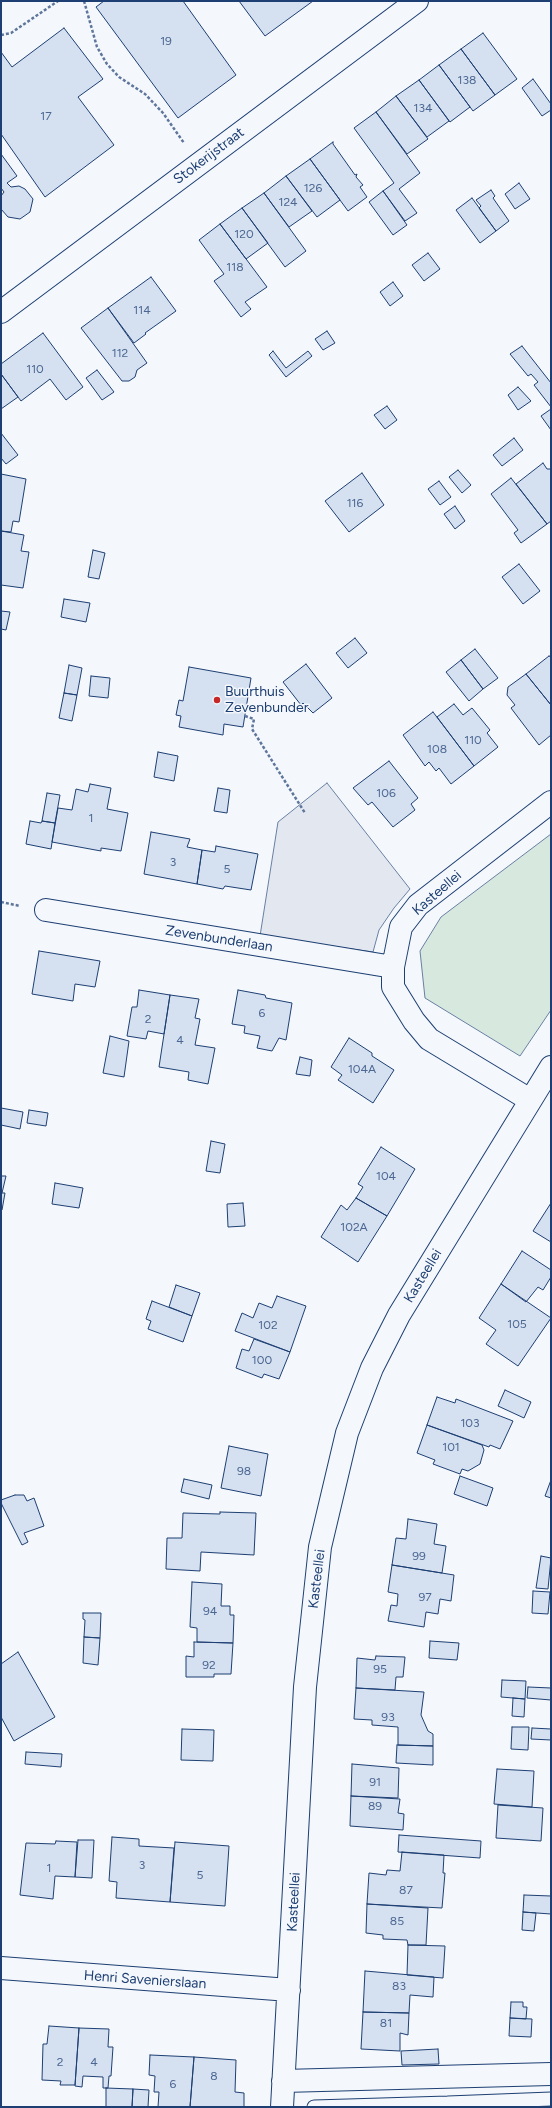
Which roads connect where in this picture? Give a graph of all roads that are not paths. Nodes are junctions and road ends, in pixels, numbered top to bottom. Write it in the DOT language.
graph roads {
  1 [pos="417,1"];
  2 [pos="1,312"];
  3 [pos="551,802"];
  4 [pos="46,910"];
  5 [pos="393,967"];
  6 [pos="551,1067"];
  7 [pos="530,1100"];
  8 [pos="1,1968"];
  9 [pos="289,1990"];
  10 [pos="551,2074"];
  11 [pos="283,2081"];
  12 [pos="551,2099"];
  13 [pos="448,2105"];
  14 [pos="282,2107"];
  15 [pos="314,2107"];
  1 -- 2 [label="street, Stokerijstraat"];
  3 -- 5 [label="street, Kasteellei"];
  4 -- 5 [label="street, Zevenbunderlaan"];
  5 -- 7 [label="street, Kasteellei"];
  6 -- 7 [label="street, Kasteellei"];
  7 -- 9 [label="street, Kasteellei"];
  8 -- 9 [label="street, Henri Savenierslaan"];
  9 -- 11 [label="street, Kasteellei"];
  10 -- 11 [label="street"];
  11 -- 14 [label="street, Kasteellei"];
  12 -- 13 [label="lane"];
  13 -- 15 [label="lane"];
}
